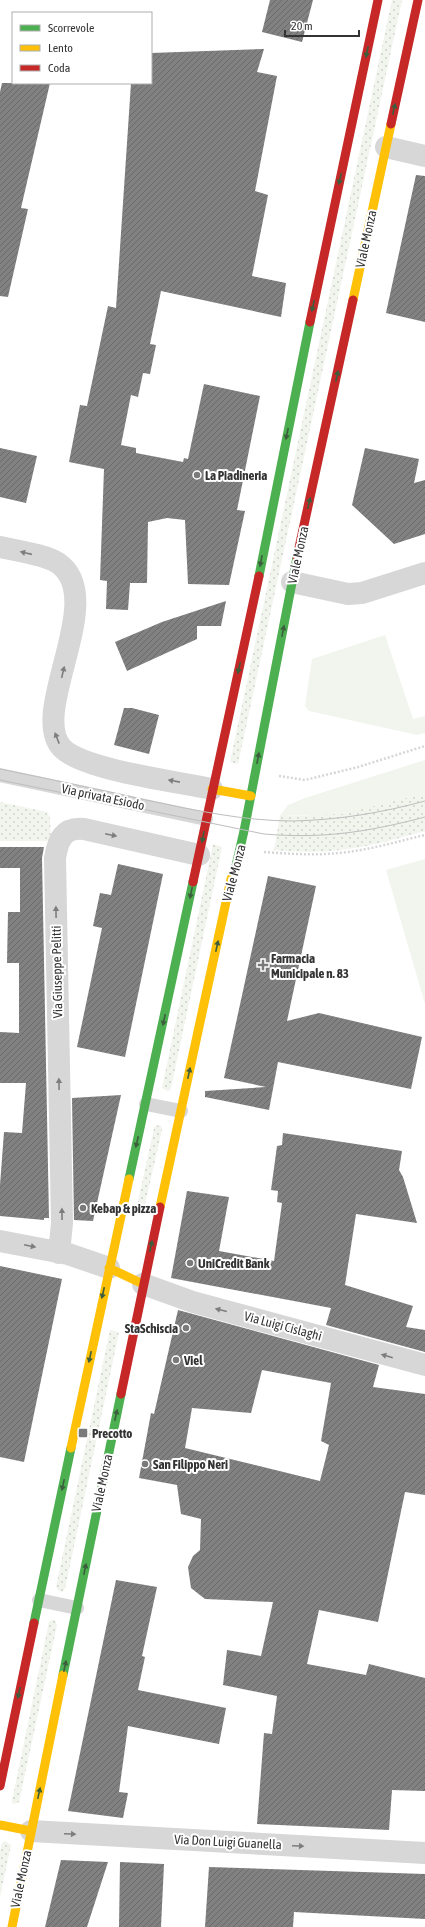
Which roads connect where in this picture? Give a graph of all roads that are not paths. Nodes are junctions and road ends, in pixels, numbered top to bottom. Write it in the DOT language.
graph roads {
  1 [pos="378,0"];
  2 [pos="418,0"];
  3 [pos="386,147"];
  4 [pos="425,156"];
  5 [pos="0,547"];
  6 [pos="425,573"];
  7 [pos="292,582"];
  8 [pos="0,774"];
  9 [pos="212,789"];
  10 [pos="251,796"];
  11 [pos="206,819"];
  12 [pos="199,855"];
  13 [pos="146,1104"];
  14 [pos="181,1111"];
  15 [pos="0,1241"];
  16 [pos="59,1253"];
  17 [pos="109,1268"];
  18 [pos="143,1284"];
  19 [pos="425,1365"];
  20 [pos="39,1600"];
  21 [pos="77,1608"];
  22 [pos="0,1786"];
  23 [pos="0,1825"];
  24 [pos="31,1831"];
  25 [pos="425,1853"];
  26 [pos="12,1927"];
  1 -- 9 [label="main road, one-way"];
  3 -- 2 [label="main road, Viale Monza, one-way"];
  3 -- 4 [label="street"];
  7 -- 3 [label="main road, Viale Monza, one-way"];
  9 -- 5 [label="street, one-way"];
  6 -- 7 [label="street"];
  10 -- 7 [label="main road, Viale Monza, one-way"];
  8 -- 11 [label="lane, Via privata Esiodo"];
  9 -- 10 [label="main road"];
  9 -- 11 [label="main road"];
  14 -- 10 [label="main road, Viale Monza, one-way"];
  11 -- 12 [label="main road, one-way"];
  12 -- 13 [label="main road, one-way"];
  16 -- 12 [label="street, Via Giuseppe Pelitti, one-way"];
  13 -- 14 [label="lane"];
  13 -- 17 [label="main road, one-way"];
  18 -- 14 [label="main road, Viale Monza, one-way"];
  15 -- 16 [label="street, one-way"];
  16 -- 17 [label="street"];
  17 -- 18 [label="main road"];
  17 -- 20 [label="main road, one-way"];
  19 -- 18 [label="street, Via Luigi Cislaghi, one-way"];
  21 -- 18 [label="main road, Viale Monza, one-way"];
  20 -- 21 [label="lane"];
  20 -- 22 [label="main road, one-way"];
  24 -- 21 [label="main road, Viale Monza, one-way"];
  23 -- 24 [label="main road"];
  24 -- 25 [label="street, Via Don Luigi Guanella, one-way"];
  24 -- 26 [label="main road, Viale Monza"];
}
